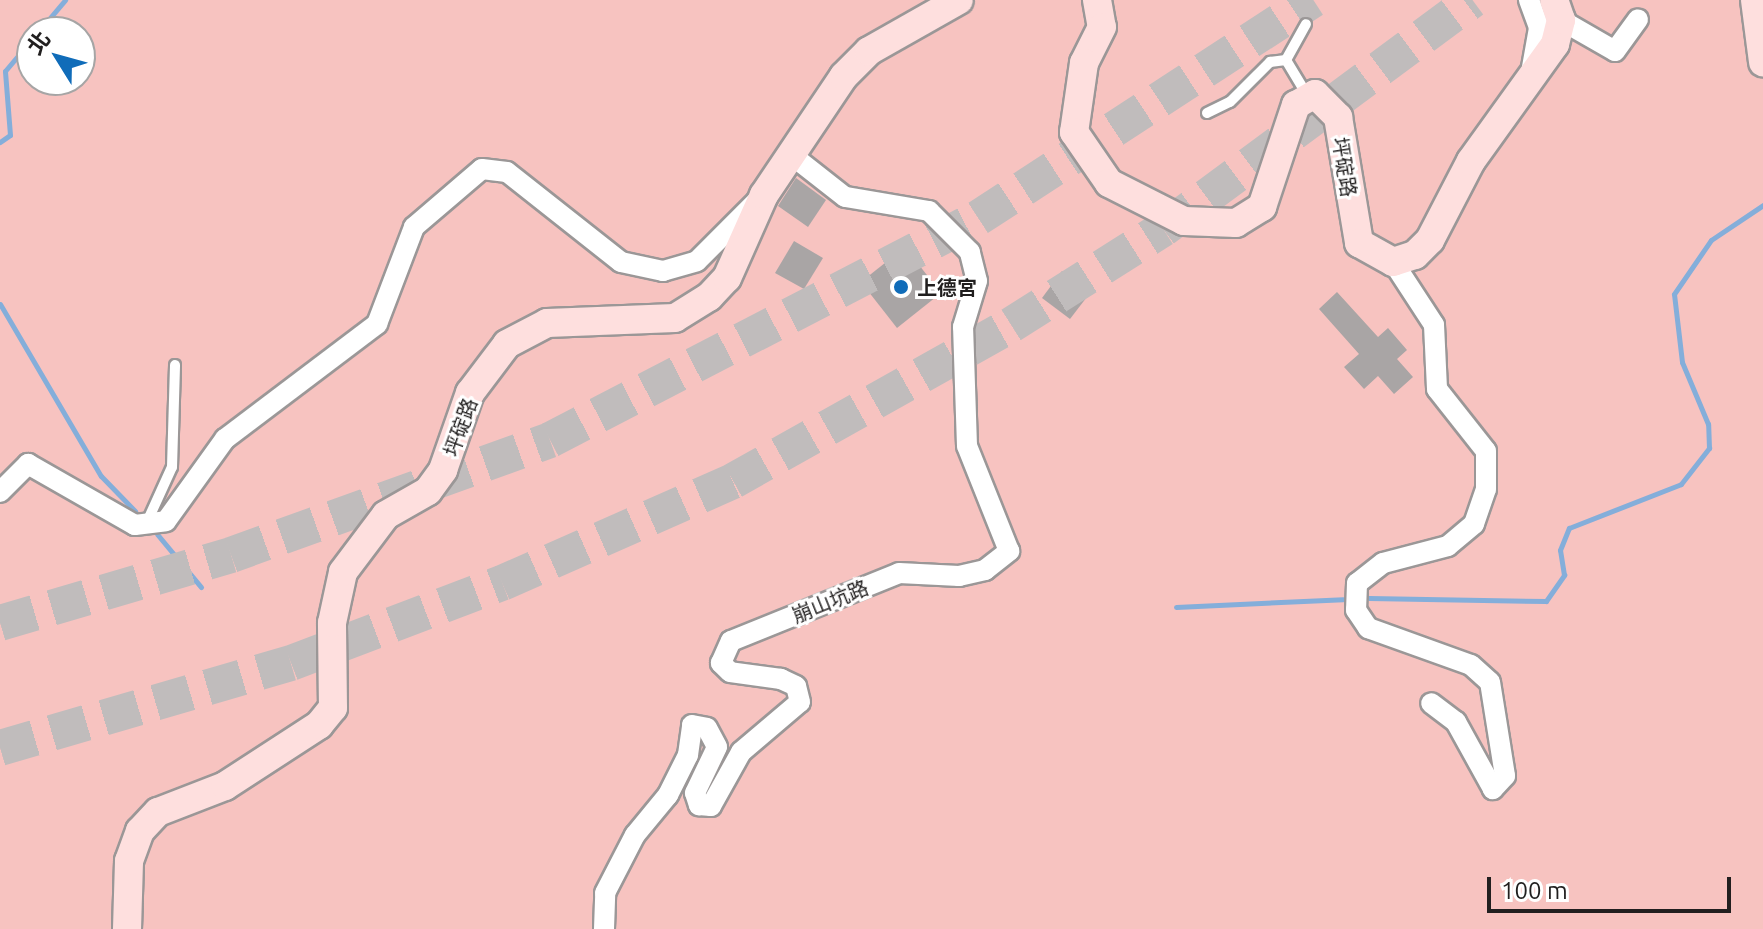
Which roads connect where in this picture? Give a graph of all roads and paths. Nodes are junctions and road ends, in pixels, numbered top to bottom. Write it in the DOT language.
graph roads {
  1 [pos="959,0"];
  2 [pos="1097,0"];
  3 [pos="1529,0"];
  4 [pos="1755,0"];
  5 [pos="1558,10"];
  6 [pos="1638,19"];
  7 [pos="1306,24"];
  8 [pos="1286,60"];
  9 [pos="1763,62"];
  10 [pos="1529,81"];
  11 [pos="1306,93"];
  12 [pos="1207,113"];
  13 [pos="794,157"];
  14 [pos="764,195"];
  15 [pos="1393,262"];
  16 [pos="175,365"];
  17 [pos="0,492"];
  18 [pos="147,522"];
  19 [pos="1431,703"];
  20 [pos="127,929"];
  21 [pos="604,929"];
  1 -- 13 [label="main road, 坪碇路"];
  2 -- 11 [label="main road"];
  3 -- 10 [label="street"];
  4 -- 9 [label="main road"];
  5 -- 6 [label="street"];
  5 -- 10 [label="main road"];
  7 -- 8 [label="lane"];
  8 -- 11 [label="lane"];
  8 -- 12 [label="lane"];
  10 -- 15 [label="main road"];
  11 -- 15 [label="main road, 坪碇路"];
  13 -- 14 [label="main road, 坪碇路"];
  13 -- 21 [label="street, 崩山坑路"];
  14 -- 18 [label="street"];
  14 -- 20 [label="main road, 坪碇路"];
  15 -- 19 [label="street"];
  16 -- 18 [label="lane"];
  17 -- 18 [label="street"];
}
